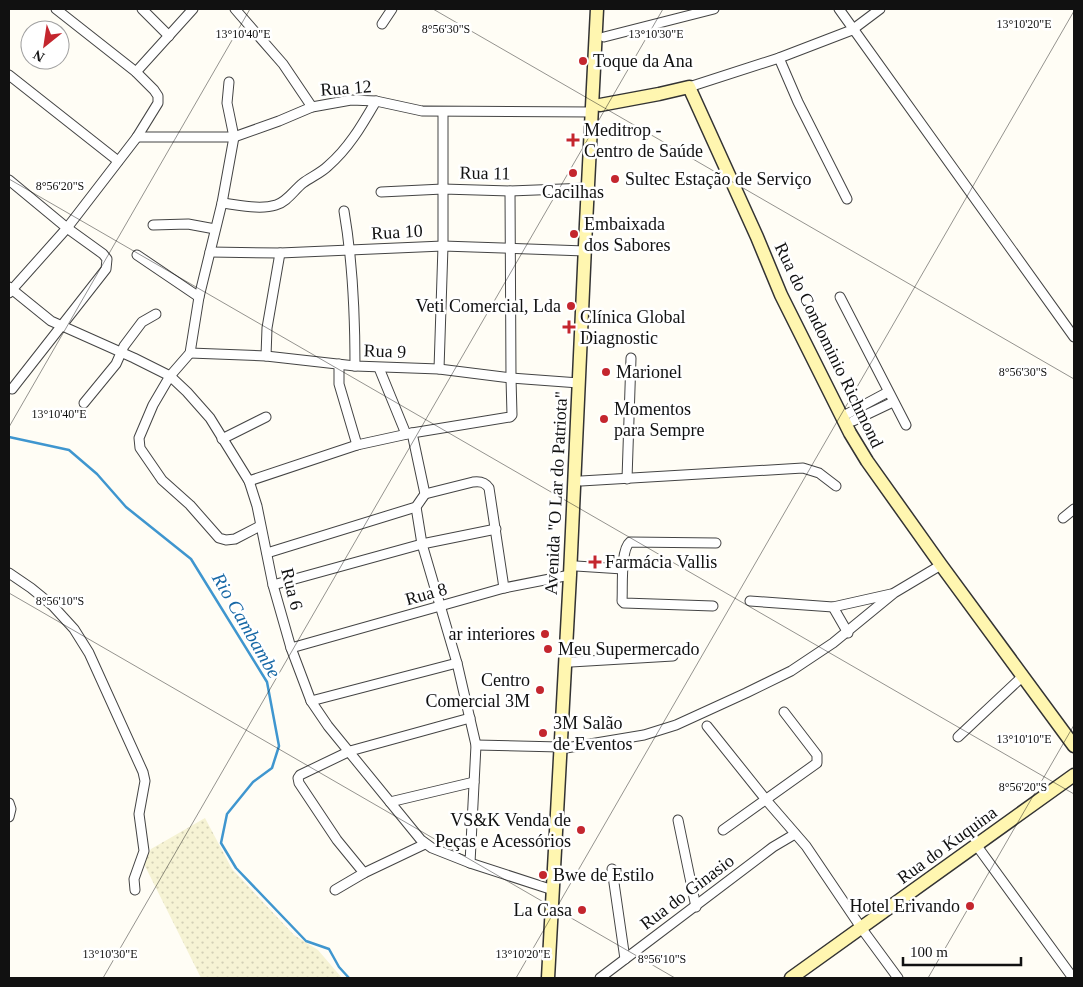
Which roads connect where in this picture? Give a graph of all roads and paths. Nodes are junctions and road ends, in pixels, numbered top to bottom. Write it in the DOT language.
graph roads {
  1 [pos="56,9"];
  2 [pos="142,9"];
  3 [pos="193,9"];
  4 [pos="235,9"];
  5 [pos="392,9"];
  6 [pos="597,9"];
  7 [pos="604,9"];
  8 [pos="714,9"];
  9 [pos="838,9"];
  10 [pos="880,9"];
  11 [pos="382,24"];
  12 [pos="852,30"];
  13 [pos="168,36"];
  14 [pos="604,37"];
  15 [pos="779,58"];
  16 [pos="136,72"];
  17 [pos="9,75"];
  18 [pos="228,82"];
  19 [pos="689,87"];
  20 [pos="376,101"];
  21 [pos="312,107"];
  22 [pos="596,108"];
  23 [pos="443,112"];
  24 [pos="234,136"];
  25 [pos="137,137"];
  26 [pos="118,161"];
  27 [pos="9,180"];
  28 [pos="588,188"];
  29 [pos="443,189"];
  30 [pos="510,190"];
  31 [pos="381,192"];
  32 [pos="847,199"];
  33 [pos="222,203"];
  34 [pos="344,211"];
  35 [pos="153,225"];
  36 [pos="67,228"];
  37 [pos="215,229"];
  38 [pos="443,246"];
  39 [pos="511,250"];
  40 [pos="351,251"];
  41 [pos="585,251"];
  42 [pos="210,252"];
  43 [pos="280,254"];
  44 [pos="137,255"];
  45 [pos="10,290"];
  46 [pos="198,297"];
  47 [pos="840,297"];
  48 [pos="156,314"];
  49 [pos="63,326"];
  50 [pos="1074,337"];
  51 [pos="121,352"];
  52 [pos="190,354"];
  53 [pos="266,356"];
  54 [pos="631,358"];
  55 [pos="339,364"];
  56 [pos="355,366"];
  57 [pos="378,368"];
  58 [pos="439,369"];
  59 [pos="170,376"];
  60 [pos="511,378"];
  61 [pos="578,383"];
  62 [pos="12,389"];
  63 [pos="888,392"];
  64 [pos="893,402"];
  65 [pos="84,403"];
  66 [pos="846,415"];
  67 [pos="266,418"];
  68 [pos="906,425"];
  69 [pos="409,434"];
  70 [pos="222,439"];
  71 [pos="357,445"];
  72 [pos="627,479"];
  73 [pos="248,481"];
  74 [pos="581,481"];
  75 [pos="836,486"];
  76 [pos="425,494"];
  77 [pos="416,507"];
  78 [pos="1074,509"];
  79 [pos="1063,518"];
  80 [pos="260,526"];
  81 [pos="496,529"];
  82 [pos="716,543"];
  83 [pos="422,544"];
  84 [pos="267,553"];
  85 [pos="941,565"];
  86 [pos="623,569"];
  87 [pos="573,570"];
  88 [pos="9,573"];
  89 [pos="274,585"];
  90 [pos="504,588"];
  91 [pos="894,593"];
  92 [pos="750,601"];
  93 [pos="713,606"];
  94 [pos="833,606"];
  95 [pos="442,607"];
  96 [pos="848,633"];
  97 [pos="291,648"];
  98 [pos="673,656"];
  99 [pos="571,662"];
  100 [pos="457,663"];
  101 [pos="1023,676"];
  102 [pos="311,701"];
  103 [pos="784,712"];
  104 [pos="470,718"];
  105 [pos="707,726"];
  106 [pos="958,738"];
  107 [pos="476,745"];
  108 [pos="1074,746"];
  109 [pos="563,748"];
  110 [pos="350,751"];
  111 [pos="1074,775"];
  112 [pos="474,782"];
  113 [pos="767,800"];
  114 [pos="390,802"];
  115 [pos="9,803"];
  116 [pos="9,817"];
  117 [pos="678,820"];
  118 [pos="723,830"];
  119 [pos="795,834"];
  120 [pos="425,844"];
  121 [pos="977,846"];
  122 [pos="470,863"];
  123 [pos="612,869"];
  124 [pos="364,873"];
  125 [pos="135,890"];
  126 [pos="335,890"];
  127 [pos="553,890"];
  128 [pos="696,907"];
  129 [pos="862,929"];
  130 [pos="625,959"];
  131 [pos="548,978"];
  132 [pos="555,978"];
  133 [pos="600,978"];
  134 [pos="791,978"];
  135 [pos="898,978"];
  136 [pos="1073,978"];
  1 -- 16 [label="street"];
  2 -- 13 [label="street"];
  3 -- 13 [label="street"];
  4 -- 21 [label="street"];
  5 -- 11 [label="street"];
  6 -- 22 [label="main road, Avenida \"O Lar do Patriota\""];
  7 -- 14 [label="main road, Avenida \"O Lar do Patriota\""];
  8 -- 14 [label="street"];
  9 -- 12 [label="street"];
  10 -- 12 [label="street"];
  12 -- 15 [label="street"];
  12 -- 50 [label="street"];
  13 -- 16 [label="street"];
  14 -- 22 [label="main road, Avenida \"O Lar do Patriota\""];
  15 -- 19 [label="street"];
  15 -- 32 [label="street"];
  16 -- 25 [label="street"];
  17 -- 26 [label="street"];
  18 -- 24 [label="street"];
  19 -- 22 [label="main road"];
  19 -- 66 [label="main road, Rua do Condominio Richmond"];
  20 -- 21 [label="street, Rua 12"];
  20 -- 23 [label="street, Rua 12"];
  20 -- 33 [label="street"];
  21 -- 24 [label="street, Rua 12"];
  22 -- 23 [label="street, Rua 12"];
  22 -- 28 [label="main road, Avenida \"O Lar do Patriota\""];
  22 -- 74 [label="main road, Avenida \"O Lar do Patriota\""];
  23 -- 29 [label="street"];
  24 -- 25 [label="street, Rua 12"];
  24 -- 33 [label="street"];
  25 -- 26 [label="street"];
  26 -- 36 [label="street"];
  27 -- 36 [label="street"];
  28 -- 30 [label="street, Rua 11"];
  28 -- 41 [label="main road, Avenida \"O Lar do Patriota\""];
  29 -- 30 [label="street, Rua 11"];
  29 -- 31 [label="street, Rua 11"];
  29 -- 38 [label="street"];
  30 -- 39 [label="street"];
  33 -- 37 [label="street"];
  34 -- 40 [label="street"];
  35 -- 37 [label="street"];
  36 -- 45 [label="street"];
  36 -- 49 [label="street"];
  37 -- 42 [label="street"];
  38 -- 39 [label="street, Rua 10"];
  38 -- 40 [label="street, Rua 10"];
  38 -- 58 [label="street"];
  39 -- 41 [label="street, Rua 10"];
  39 -- 60 [label="street"];
  40 -- 43 [label="street, Rua 10"];
  40 -- 56 [label="street"];
  41 -- 61 [label="main road, Avenida \"O Lar do Patriota\""];
  42 -- 43 [label="street, Rua 10"];
  42 -- 46 [label="street"];
  43 -- 53 [label="street"];
  44 -- 46 [label="street"];
  45 -- 49 [label="street, Rua 6"];
  46 -- 52 [label="street"];
  47 -- 63 [label="street"];
  48 -- 51 [label="street"];
  49 -- 51 [label="street, Rua 6"];
  49 -- 62 [label="street"];
  51 -- 59 [label="street, Rua 6"];
  51 -- 65 [label="street"];
  52 -- 53 [label="street, Rua 9"];
  52 -- 59 [label="street"];
  53 -- 55 [label="street, Rua 9"];
  54 -- 72 [label="street"];
  55 -- 56 [label="street, Rua 9"];
  55 -- 71 [label="street"];
  56 -- 57 [label="street, Rua 9"];
  57 -- 58 [label="street, Rua 9"];
  57 -- 69 [label="street"];
  58 -- 60 [label="street, Rua 9"];
  59 -- 70 [label="street, Rua 6"];
  59 -- 80 [label="street"];
  60 -- 61 [label="street, Rua 9"];
  60 -- 69 [label="street"];
  61 -- 87 [label="main road, Avenida \"O Lar do Patriota\""];
  63 -- 64 [label="street"];
  63 -- 66 [label="street"];
  64 -- 66 [label="street"];
  64 -- 68 [label="street"];
  66 -- 85 [label="main road, Rua do Condominio Richmond"];
  67 -- 70 [label="street"];
  69 -- 71 [label="street"];
  69 -- 76 [label="street"];
  70 -- 73 [label="street, Rua 6"];
  71 -- 73 [label="street"];
  72 -- 74 [label="street"];
  72 -- 75 [label="street"];
  73 -- 80 [label="street, Rua 6"];
  74 -- 87 [label="main road, Avenida \"O Lar do Patriota\""];
  76 -- 77 [label="street"];
  76 -- 81 [label="street"];
  77 -- 83 [label="street"];
  77 -- 84 [label="street"];
  78 -- 79 [label="street"];
  80 -- 84 [label="street, Rua 6"];
  81 -- 83 [label="street"];
  81 -- 90 [label="street"];
  82 -- 86 [label="street"];
  83 -- 89 [label="street"];
  83 -- 95 [label="street"];
  84 -- 89 [label="street, Rua 6"];
  85 -- 91 [label="street"];
  85 -- 101 [label="main road, Rua do Condominio Richmond"];
  86 -- 87 [label="street, Rua 8"];
  86 -- 93 [label="street"];
  87 -- 90 [label="street, Rua 8"];
  87 -- 99 [label="main road, Avenida \"O Lar do Patriota\""];
  87 -- 109 [label="main road, Avenida \"O Lar do Patriota\""];
  88 -- 125 [label="street"];
  89 -- 97 [label="street, Rua 6"];
  90 -- 95 [label="street, Rua 8"];
  91 -- 94 [label="street"];
  91 -- 96 [label="street"];
  92 -- 94 [label="street"];
  94 -- 96 [label="street"];
  95 -- 97 [label="street, Rua 8"];
  95 -- 100 [label="street"];
  96 -- 109 [label="street"];
  97 -- 102 [label="street, Rua 6"];
  98 -- 99 [label="street"];
  99 -- 109 [label="main road, Avenida \"O Lar do Patriota\""];
  100 -- 102 [label="street"];
  100 -- 104 [label="street"];
  101 -- 106 [label="street"];
  101 -- 108 [label="main road, Rua do Condominio Richmond"];
  102 -- 110 [label="street, Rua 6"];
  103 -- 113 [label="street"];
  104 -- 107 [label="street"];
  104 -- 110 [label="street"];
  105 -- 113 [label="street"];
  107 -- 109 [label="street"];
  107 -- 112 [label="street"];
  109 -- 127 [label="main road, Avenida \"O Lar do Patriota\""];
  109 -- 132 [label="main road, Avenida \"O Lar do Patriota\""];
  110 -- 114 [label="street, Rua 6"];
  110 -- 124 [label="street"];
  111 -- 121 [label="main road, Rua do Kuquina"];
  112 -- 114 [label="street"];
  112 -- 122 [label="street"];
  113 -- 118 [label="street"];
  113 -- 119 [label="street"];
  114 -- 120 [label="street, Rua 6"];
  115 -- 116 [label="street"];
  117 -- 128 [label="street"];
  119 -- 128 [label="street, Rua do Ginasio"];
  119 -- 129 [label="street"];
  120 -- 122 [label="street, Rua 6"];
  120 -- 124 [label="street"];
  121 -- 129 [label="main road, Rua do Kuquina"];
  121 -- 136 [label="street"];
  122 -- 127 [label="street, Rua 6"];
  123 -- 130 [label="street"];
  124 -- 126 [label="street"];
  127 -- 131 [label="main road, Avenida \"O Lar do Patriota\""];
  128 -- 130 [label="street, Rua do Ginasio"];
  129 -- 134 [label="main road, Rua do Kuquina"];
  129 -- 135 [label="street"];
  130 -- 133 [label="street, Rua do Ginasio"];
}
